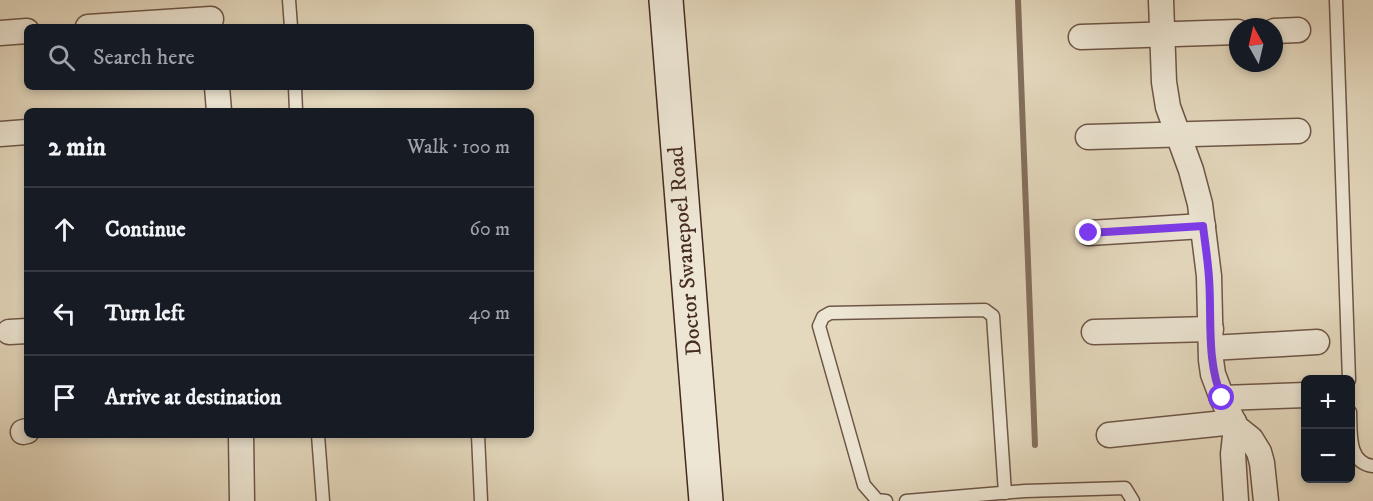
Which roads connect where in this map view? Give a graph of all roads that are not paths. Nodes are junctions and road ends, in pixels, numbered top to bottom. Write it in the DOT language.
graph roads {
  1 [pos="289,0"];
  2 [pos="666,0"];
  3 [pos="1161,0"];
  4 [pos="1336,0"];
  5 [pos="210,15"];
  6 [pos="118,24"];
  7 [pos="291,24"];
  8 [pos="1298,30"];
  9 [pos="24,31"];
  10 [pos="1283,31"];
  11 [pos="1229,32"];
  12 [pos="0,33"];
  13 [pos="1162,35"];
  14 [pos="1081,37"];
  15 [pos="217,90"];
  16 [pos="295,90"];
  17 [pos="219,108"];
  18 [pos="296,108"];
  19 [pos="1298,131"];
  20 [pos="24,132"];
  21 [pos="0,134"];
  22 [pos="1176,135"];
  23 [pos="1088,137"];
  24 [pos="1203,226"];
  25 [pos="1089,233"];
  26 [pos="1094,332"];
  27 [pos="1211,338"];
  28 [pos="1317,342"];
  29 [pos="1349,375"];
  30 [pos="1301,395"];
  31 [pos="1222,398"];
  32 [pos="1235,424"];
  33 [pos="1351,429"];
  34 [pos="1109,435"];
  35 [pos="241,438"];
  36 [pos="318,438"];
  37 [pos="478,438"];
  38 [pos="1373,466"];
  39 [pos="1005,493"];
  40 [pos="242,501"];
  41 [pos="323,501"];
  42 [pos="480,501"];
  43 [pos="706,501"];
  44 [pos="886,501"];
  45 [pos="906,501"];
  46 [pos="1133,501"];
  47 [pos="1236,501"];
  48 [pos="1266,501"];
  1 -- 7 [label="lane"];
  2 -- 43 [label="main road, Doctor Swanepoel Road"];
  3 -- 13 [label="street"];
  4 -- 29 [label="lane"];
  5 -- 6 [label="street"];
  8 -- 10 [label="street"];
  9 -- 12 [label="street"];
  11 -- 13 [label="street"];
  13 -- 14 [label="street"];
  13 -- 22 [label="street"];
  15 -- 17 [label="street"];
  16 -- 18 [label="lane"];
  19 -- 22 [label="street"];
  20 -- 21 [label="street"];
  22 -- 23 [label="street"];
  22 -- 24 [label="street"];
  24 -- 25 [label="street"];
  24 -- 27 [label="street"];
  26 -- 27 [label="street"];
  27 -- 28 [label="street"];
  27 -- 31 [label="street"];
  30 -- 31 [label="street"];
  31 -- 32 [label="street"];
  32 -- 34 [label="street"];
  32 -- 47 [label="street"];
  32 -- 48 [label="street"];
  33 -- 38 [label="lane"];
  35 -- 40 [label="street"];
  36 -- 41 [label="lane"];
  37 -- 42 [label="lane"];
  39 -- 44 [label="lane"];
  39 -- 45 [label="lane"];
  39 -- 46 [label="lane"];
}
